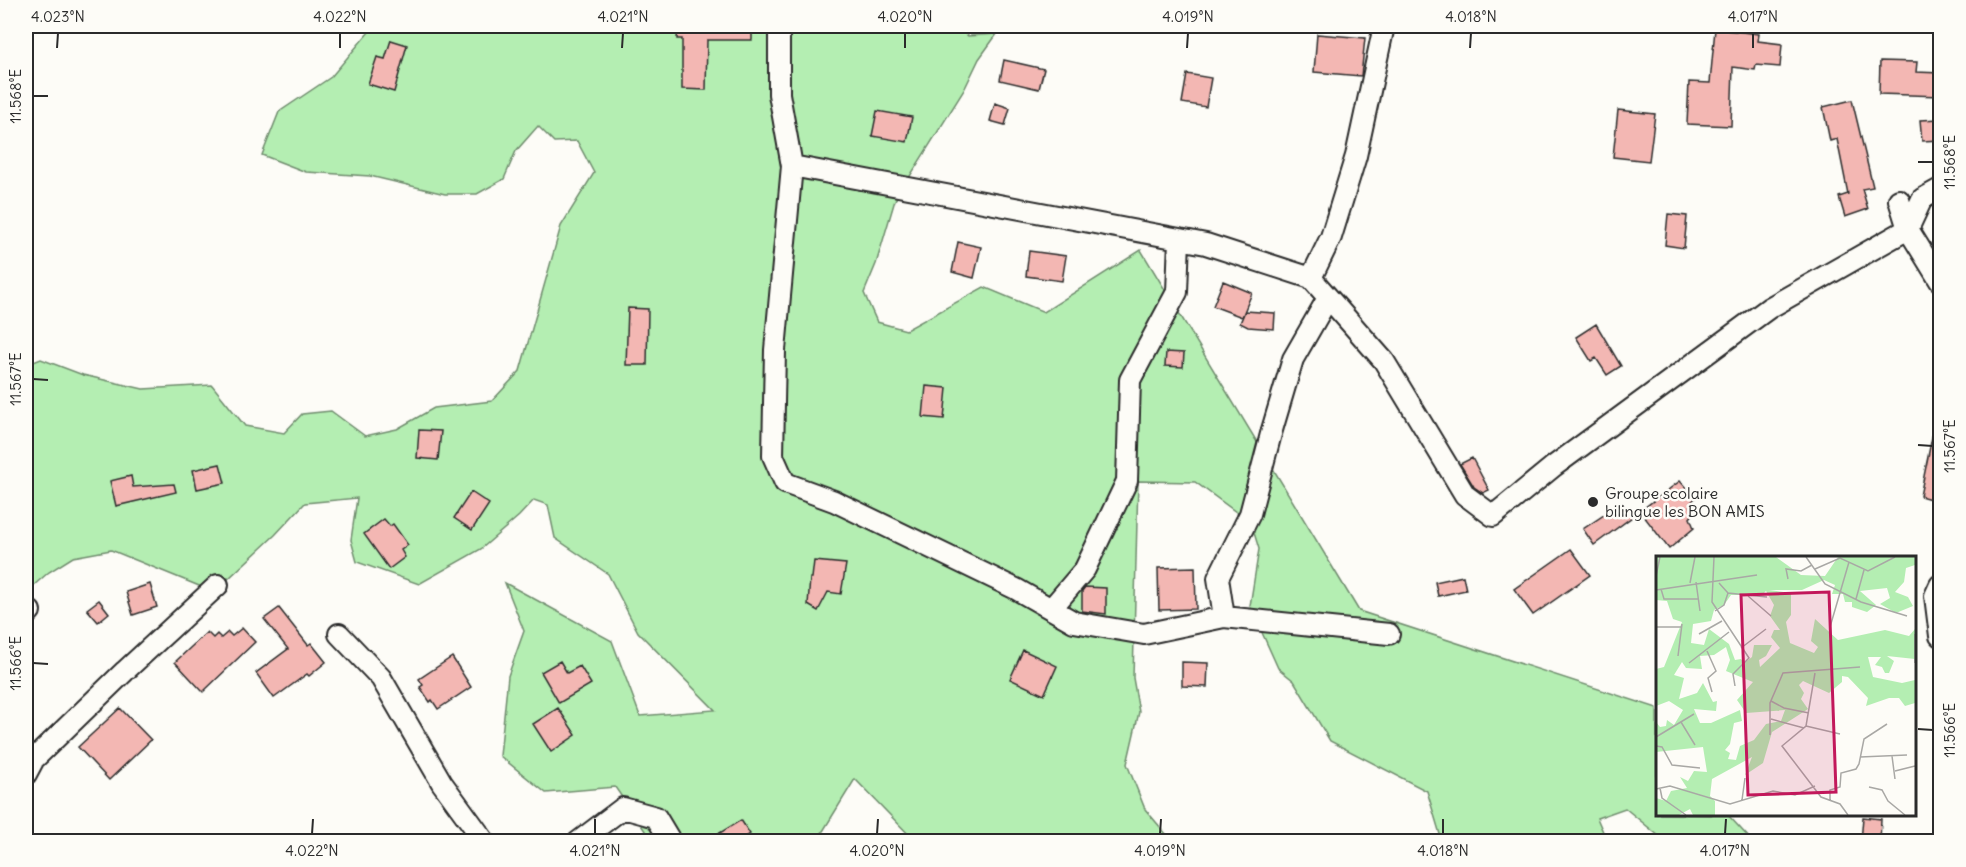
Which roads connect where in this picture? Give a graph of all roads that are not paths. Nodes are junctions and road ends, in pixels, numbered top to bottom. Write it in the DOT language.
graph roads {
  1 [pos="779,26"];
  2 [pos="1384,26"];
  3 [pos="792,166"];
  4 [pos="1941,189"];
  5 [pos="1899,200"];
  6 [pos="1908,229"];
  7 [pos="1179,239"];
  8 [pos="1311,278"];
  9 [pos="1941,281"];
  10 [pos="1328,298"];
  11 [pos="218,585"];
  12 [pos="1941,585"];
  13 [pos="1052,609"];
  14 [pos="1224,617"];
  15 [pos="339,634"];
  16 [pos="1389,634"];
  17 [pos="1941,636"];
  18 [pos="26,774"];
  19 [pos="485,842"];
  20 [pos="578,842"];
  21 [pos="671,842"];
  1 -- 3 [label="street"];
  2 -- 8 [label="street"];
  3 -- 7 [label="street"];
  3 -- 13 [label="street"];
  4 -- 6 [label="street"];
  5 -- 6 [label="street"];
  6 -- 9 [label="street"];
  6 -- 10 [label="street"];
  7 -- 8 [label="street"];
  7 -- 13 [label="street"];
  8 -- 10 [label="street"];
  10 -- 14 [label="street"];
  11 -- 18 [label="street"];
  12 -- 17 [label="street"];
  13 -- 14 [label="street"];
  14 -- 16 [label="street"];
  15 -- 19 [label="street"];
  20 -- 21 [label="street"];
}
